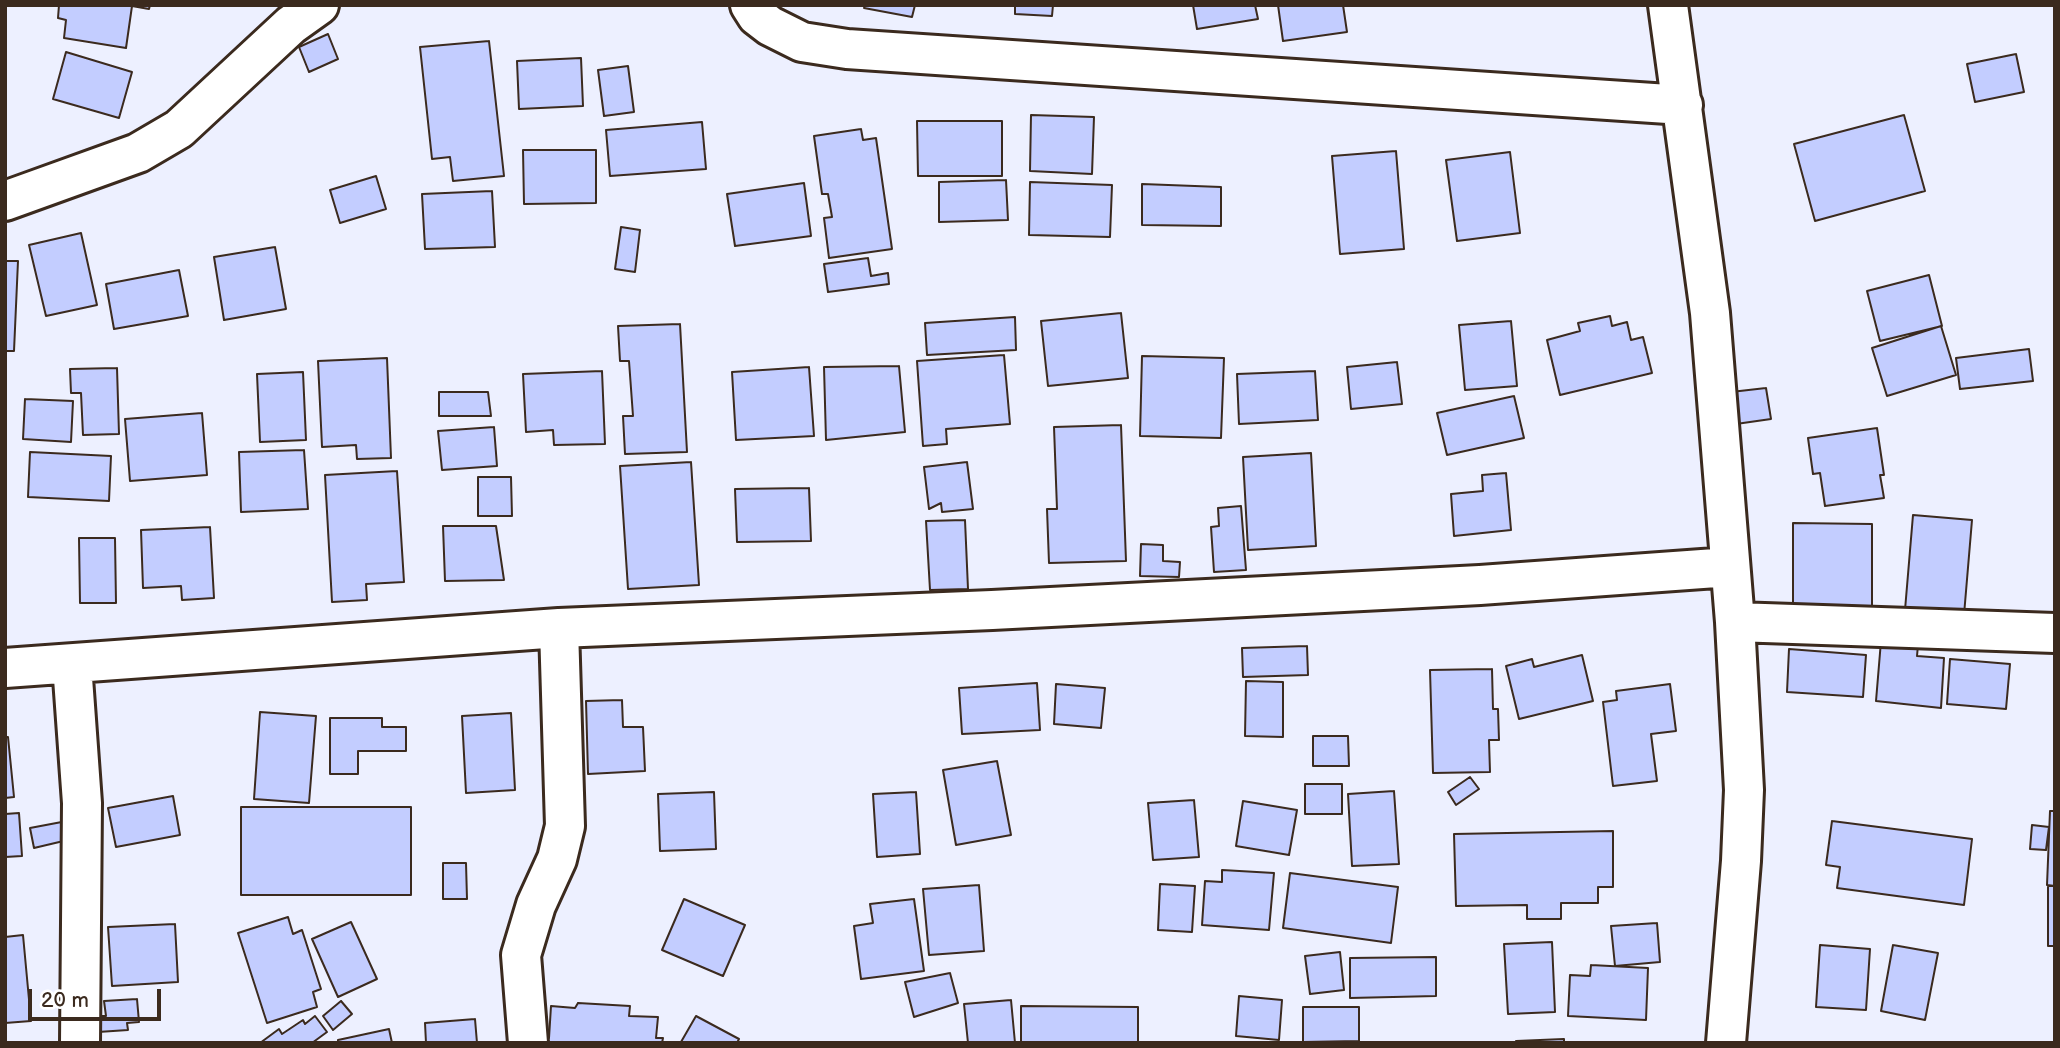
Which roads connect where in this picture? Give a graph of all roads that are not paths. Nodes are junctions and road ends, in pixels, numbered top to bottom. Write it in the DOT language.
graph roads {
  1 [pos="319,5"];
  2 [pos="750,5"];
  3 [pos="1668,5"];
  4 [pos="1683,105"];
  5 [pos="5,201"];
  6 [pos="1730,567"];
  7 [pos="1735,622"];
  8 [pos="559,628"];
  9 [pos="2055,633"];
  10 [pos="72,664"];
  11 [pos="5,668"];
  12 [pos="80,1043"];
  13 [pos="528,1043"];
  14 [pos="1726,1043"];
  1 -- 5 [label="street"];
  2 -- 4 [label="street"];
  3 -- 4 [label="street"];
  4 -- 6 [label="street"];
  6 -- 7 [label="street"];
  6 -- 8 [label="street"];
  7 -- 9 [label="street"];
  7 -- 14 [label="street"];
  8 -- 10 [label="street"];
  8 -- 13 [label="street"];
  10 -- 11 [label="street"];
  10 -- 12 [label="street"];
}
